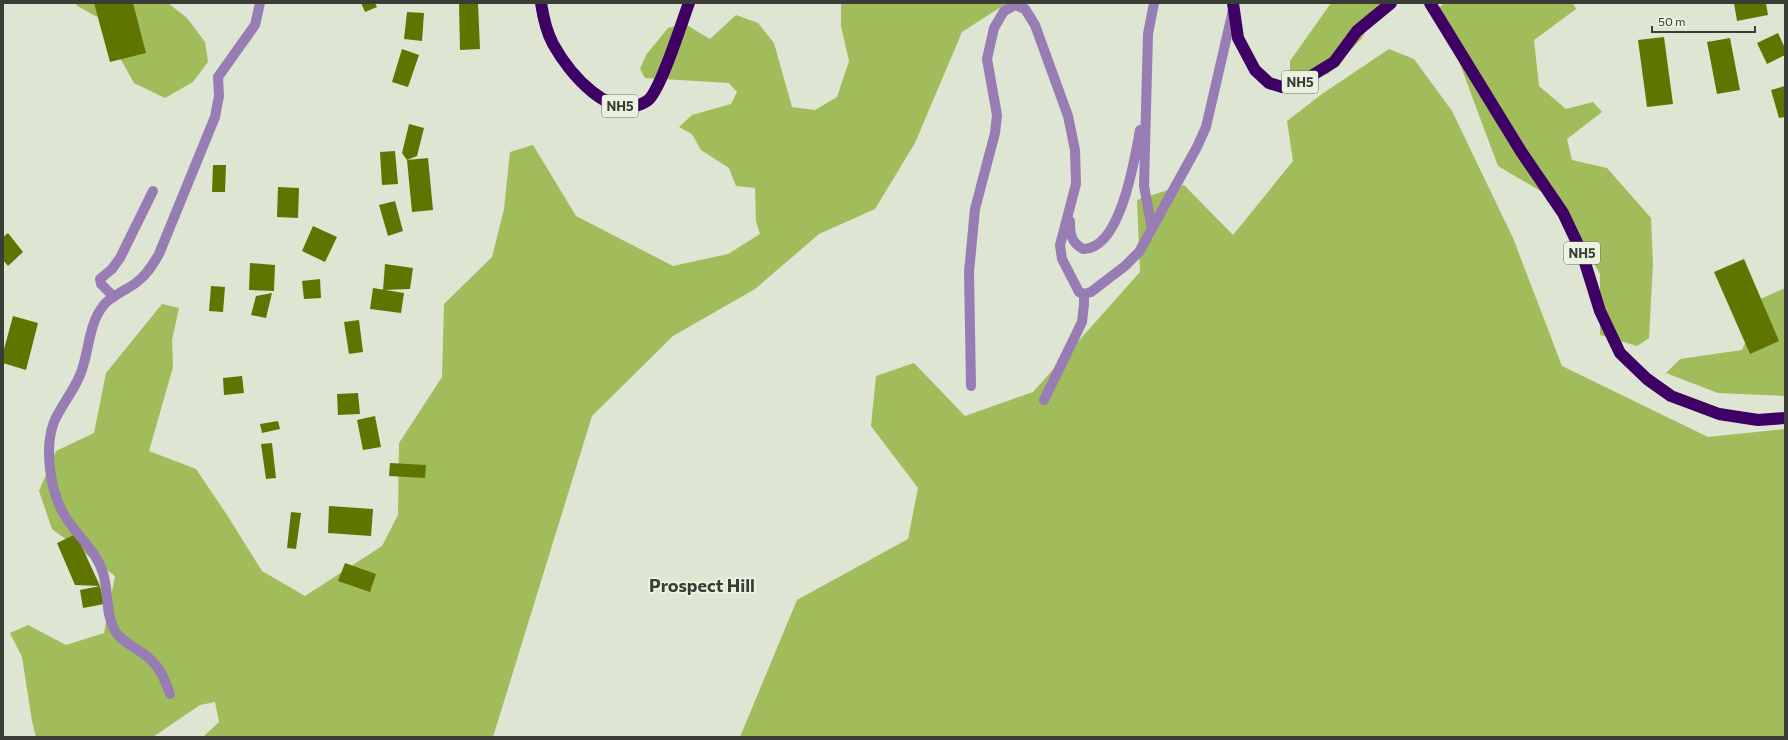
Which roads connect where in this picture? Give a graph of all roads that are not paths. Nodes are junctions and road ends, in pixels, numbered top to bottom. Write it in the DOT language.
graph roads {
  1 [pos="260,3"];
  2 [pos="541,3"];
  3 [pos="689,3"];
  4 [pos="1154,3"];
  5 [pos="1391,3"];
  6 [pos="1430,3"];
  7 [pos="1234,5"];
  8 [pos="1146,102"];
  9 [pos="153,191"];
  10 [pos="1071,205"];
  11 [pos="1152,229"];
  12 [pos="1084,294"];
  13 [pos="114,297"];
  14 [pos="971,386"];
  15 [pos="1044,400"];
  16 [pos="1785,418"];
  17 [pos="170,694"];
  1 -- 13 [label="street"];
  2 -- 3 [label="highway, NH5"];
  4 -- 8 [label="street"];
  5 -- 7 [label="highway, NH5"];
  6 -- 16 [label="highway, NH5"];
  7 -- 11 [label="street"];
  8 -- 10 [label="street"];
  8 -- 11 [label="street"];
  9 -- 13 [label="street"];
  10 -- 12 [label="street"];
  10 -- 14 [label="street"];
  11 -- 12 [label="street"];
  12 -- 15 [label="street"];
  13 -- 17 [label="street"];
}
